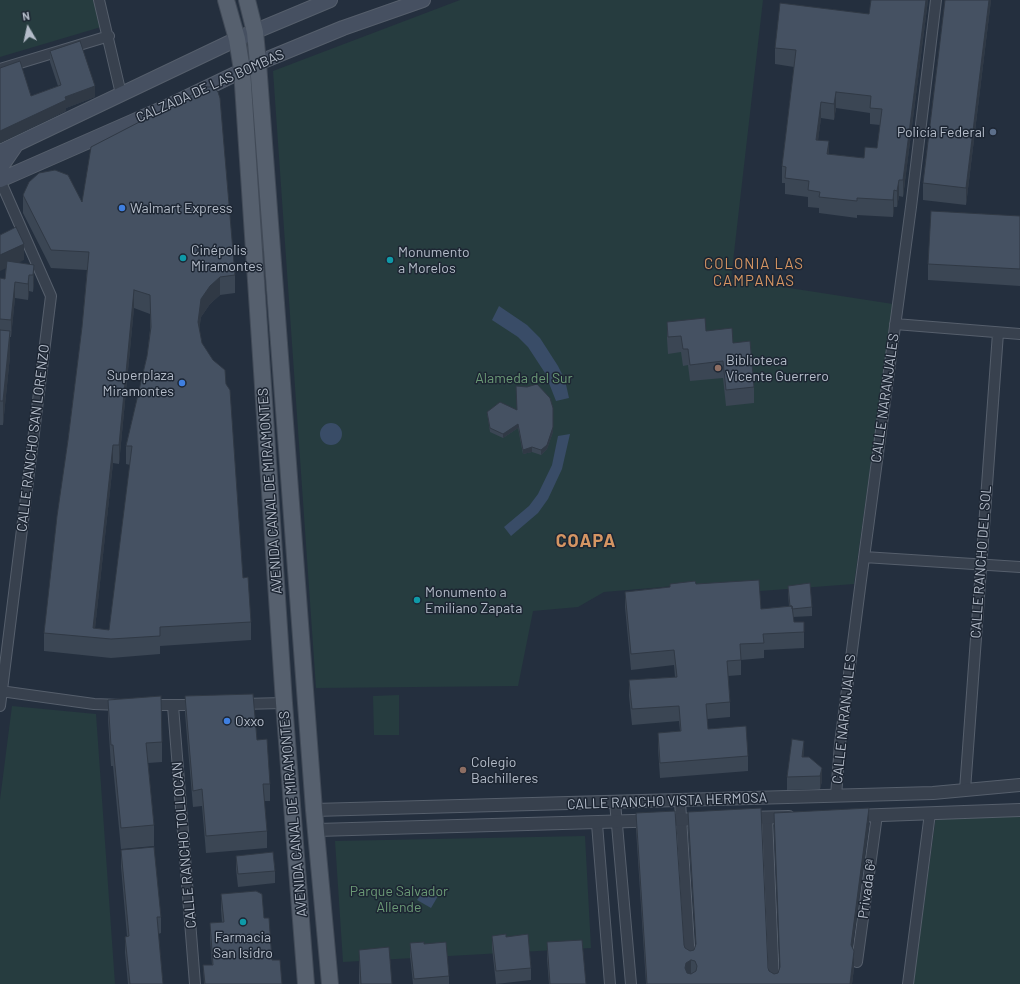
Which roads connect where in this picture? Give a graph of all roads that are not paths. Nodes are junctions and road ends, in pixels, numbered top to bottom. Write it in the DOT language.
graph roads {
  1 [pos="98,0"];
  2 [pos="226,0"];
  3 [pos="246,0"];
  4 [pos="330,0"];
  5 [pos="423,0"];
  6 [pos="936,0"];
  7 [pos="255,32"];
  8 [pos="108,36"];
  9 [pos="237,39"];
  10 [pos="258,63"];
  11 [pos="0,69"];
  12 [pos="242,70"];
  13 [pos="121,94"];
  14 [pos="18,143"];
  15 [pos="0,152"];
  16 [pos="0,180"];
  17 [pos="895,324"];
  18 [pos="998,333"];
  19 [pos="1020,334"];
  20 [pos="864,557"];
  21 [pos="980,564"];
  22 [pos="1020,567"];
  23 [pos="1,691"];
  24 [pos="284,703"];
  25 [pos="228,704"];
  26 [pos="212,705"];
  27 [pos="0,706"];
  28 [pos="173,706"];
  29 [pos="1020,785"];
  30 [pos="965,790"];
  31 [pos="836,796"];
  32 [pos="680,801"];
  33 [pos="615,802"];
  34 [pos="314,810"];
  35 [pos="1020,810"];
  36 [pos="930,813"];
  37 [pos="877,815"];
  38 [pos="840,816"];
  39 [pos="767,817"];
  40 [pos="804,817"];
  41 [pos="736,818"];
  42 [pos="712,819"];
  43 [pos="680,820"];
  44 [pos="618,823"];
  45 [pos="597,824"];
  46 [pos="317,830"];
  47 [pos="690,961"];
  48 [pos="857,962"];
  49 [pos="195,984"];
  50 [pos="306,984"];
  51 [pos="330,984"];
  52 [pos="610,984"];
  53 [pos="631,984"];
  54 [pos="774,984"];
  55 [pos="908,984"];
  1 -- 8 [label="street"];
  2 -- 9 [label="main road, AVENIDA CANAL DE MIRAMONTES"];
  3 -- 7 [label="main road, AVENIDA CANAL DE MIRAMONTES"];
  4 -- 7 [label="main road, CALZADA DE LAS BOMBAS"];
  5 -- 10 [label="main road, CALZADA DE LAS BOMBAS"];
  6 -- 17 [label="street, CALLE NARANJALES"];
  7 -- 9 [label="main road, CALZADA DE LAS BOMBAS"];
  7 -- 10 [label="main road, AVENIDA CANAL DE MIRAMONTES"];
  8 -- 11 [label="street"];
  8 -- 13 [label="street"];
  9 -- 12 [label="main road, AVENIDA CANAL DE MIRAMONTES"];
  9 -- 13 [label="main road, CALZADA DE LAS BOMBAS"];
  10 -- 12 [label="main road, CALZADA DE LAS BOMBAS"];
  10 -- 34 [label="main road, AVENIDA CANAL DE MIRAMONTES"];
  12 -- 16 [label="main road, CALZADA DE LAS BOMBAS"];
  12 -- 24 [label="main road, AVENIDA CANAL DE MIRAMONTES"];
  13 -- 14 [label="main road, CALZADA DE LAS BOMBAS"];
  14 -- 15 [label="main road, CALZADA DE LAS BOMBAS"];
  14 -- 16 [label="main road"];
  16 -- 23 [label="street, CALLE RANCHO SAN LORENZO"];
  17 -- 18 [label="street"];
  17 -- 20 [label="street, CALLE NARANJALES"];
  18 -- 19 [label="street"];
  18 -- 21 [label="street, CALLE RANCHO DEL SOL"];
  20 -- 21 [label="street"];
  20 -- 31 [label="street, CALLE NARANJALES"];
  21 -- 22 [label="street"];
  21 -- 30 [label="street, CALLE RANCHO DEL SOL"];
  23 -- 27 [label="street, CALLE RANCHO SAN LORENZO"];
  23 -- 28 [label="street"];
  24 -- 25 [label="street"];
  24 -- 50 [label="main road, AVENIDA CANAL DE MIRAMONTES"];
  26 -- 28 [label="street"];
  28 -- 49 [label="street, CALLE RANCHO TOLLOCAN"];
  29 -- 30 [label="street, CALLE RANCHO VISTA HERMOSA"];
  30 -- 31 [label="street, CALLE RANCHO VISTA HERMOSA"];
  31 -- 32 [label="street, CALLE RANCHO VISTA HERMOSA"];
  32 -- 33 [label="street, CALLE RANCHO VISTA HERMOSA"];
  32 -- 43 [label="street"];
  33 -- 34 [label="street, CALLE RANCHO VISTA HERMOSA"];
  33 -- 44 [label="street"];
  34 -- 46 [label="main road, AVENIDA CANAL DE MIRAMONTES"];
  35 -- 36 [label="street"];
  36 -- 37 [label="street"];
  36 -- 55 [label="street"];
  37 -- 38 [label="street"];
  37 -- 48 [label="street, Privada 6ª"];
  39 -- 40 [label="street, CALLE RANCHO VISTA HERMOSA"];
  39 -- 41 [label="street, CALLE RANCHO VISTA HERMOSA"];
  39 -- 54 [label="street"];
  42 -- 43 [label="street, CALLE RANCHO VISTA HERMOSA"];
  43 -- 44 [label="street, CALLE RANCHO VISTA HERMOSA"];
  43 -- 47 [label="street"];
  44 -- 45 [label="street, CALLE RANCHO VISTA HERMOSA"];
  44 -- 53 [label="street"];
  45 -- 46 [label="street, CALLE RANCHO VISTA HERMOSA"];
  45 -- 52 [label="street"];
  46 -- 51 [label="main road, AVENIDA CANAL DE MIRAMONTES"];
}
